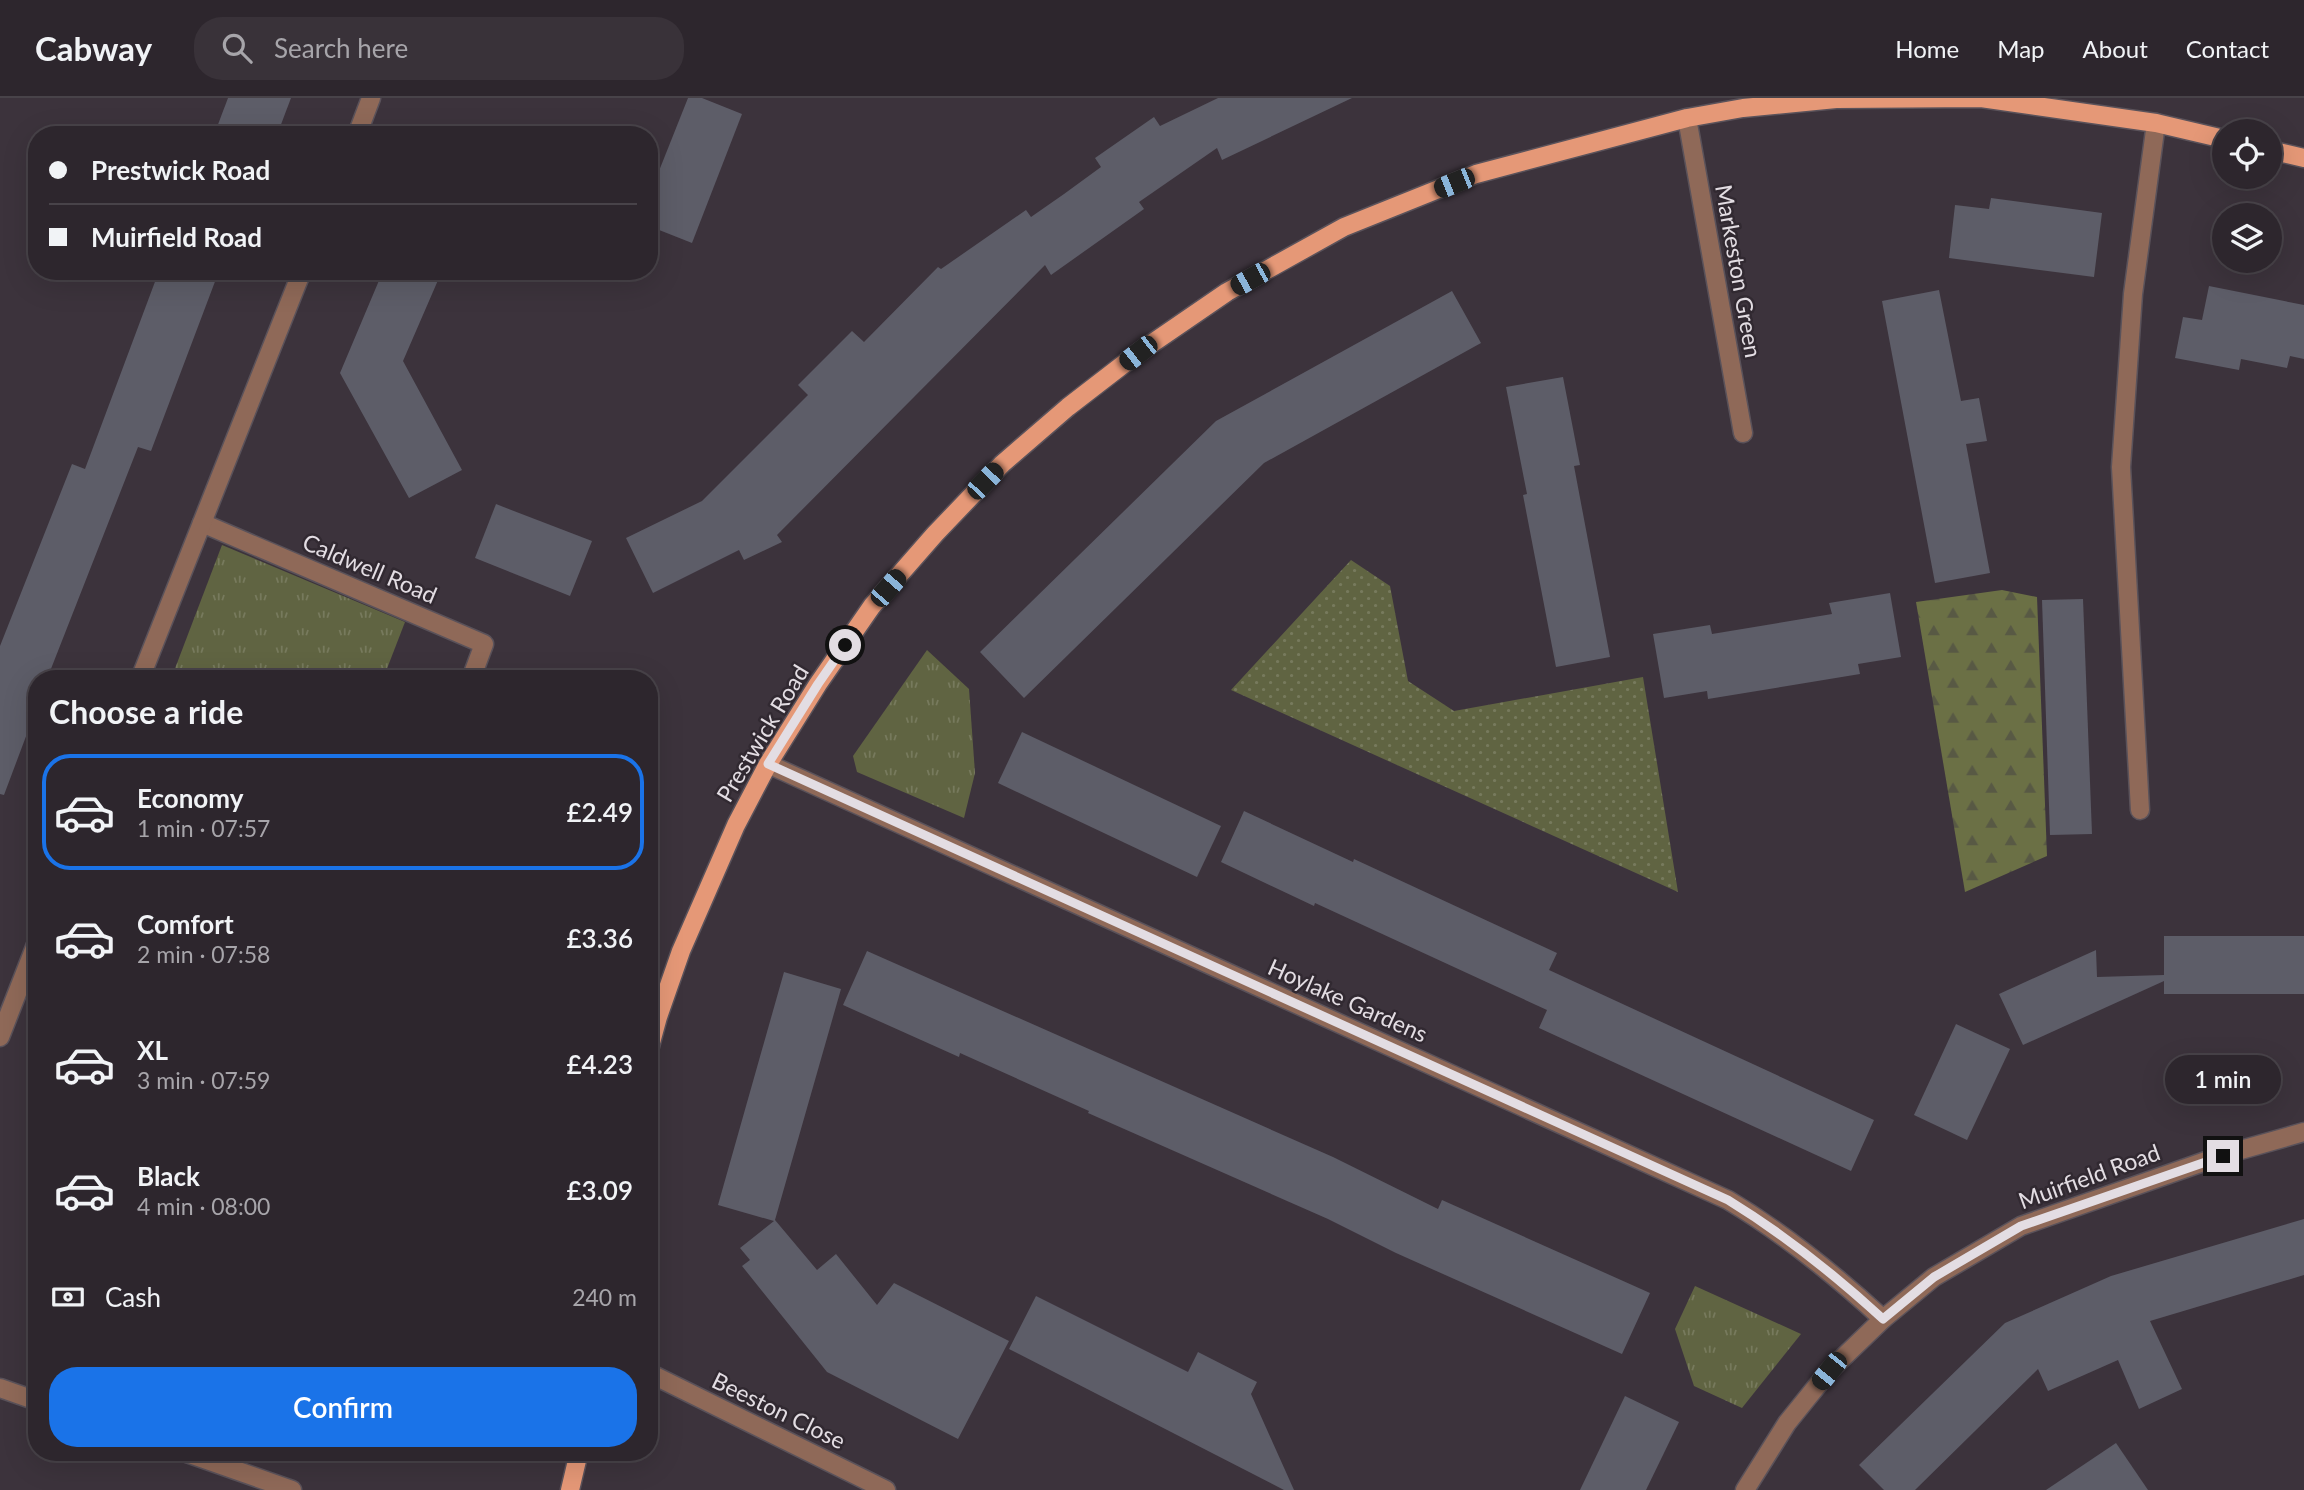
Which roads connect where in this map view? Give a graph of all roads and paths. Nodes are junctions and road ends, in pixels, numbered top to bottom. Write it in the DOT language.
graph roads {
  1 [pos="371,98"];
  2 [pos="1742,103"];
  3 [pos="1687,118"];
  4 [pos="2156,123"];
  5 [pos="360,126"];
  6 [pos="2212,136"];
  7 [pos="2282,153"];
  8 [pos="2304,159"];
  9 [pos="298,280"];
  10 [pos="1743,433"];
  11 [pos="202,523"];
  12 [pos="144,670"];
  13 [pos="474,670"];
  14 [pos="768,764"];
  15 [pos="2140,810"];
  16 [pos="28,965"];
  17 [pos="658,1017"];
  18 [pos="0,1037"];
  19 [pos="2304,1132"];
  20 [pos="1883,1319"];
  21 [pos="658,1377"];
  22 [pos="0,1388"];
  23 [pos="28,1398"];
  24 [pos="210,1461"];
  25 [pos="577,1461"];
  26 [pos="292,1490"];
  27 [pos="570,1490"];
  28 [pos="887,1490"];
  29 [pos="1745,1490"];
  1 -- 5 [label="street"];
  2 -- 3 [label="main road, Prestwick Road"];
  2 -- 4 [label="main road, Prestwick Road"];
  3 -- 10 [label="street, Markeston Green"];
  3 -- 14 [label="main road, Prestwick Road"];
  4 -- 6 [label="main road, Prestwick Road"];
  4 -- 15 [label="street"];
  7 -- 8 [label="main road"];
  9 -- 11 [label="street"];
  11 -- 12 [label="street"];
  11 -- 13 [label="street, Caldwell Road"];
  14 -- 17 [label="main road, Prestwick Road"];
  14 -- 20 [label="street, Hoylake Gardens"];
  16 -- 18 [label="street"];
  19 -- 20 [label="street, Muirfield Road"];
  20 -- 29 [label="street, Muirfield Road"];
  21 -- 28 [label="street, Beeston Close"];
  22 -- 23 [label="street"];
  24 -- 26 [label="street"];
  25 -- 27 [label="main road"];
}
